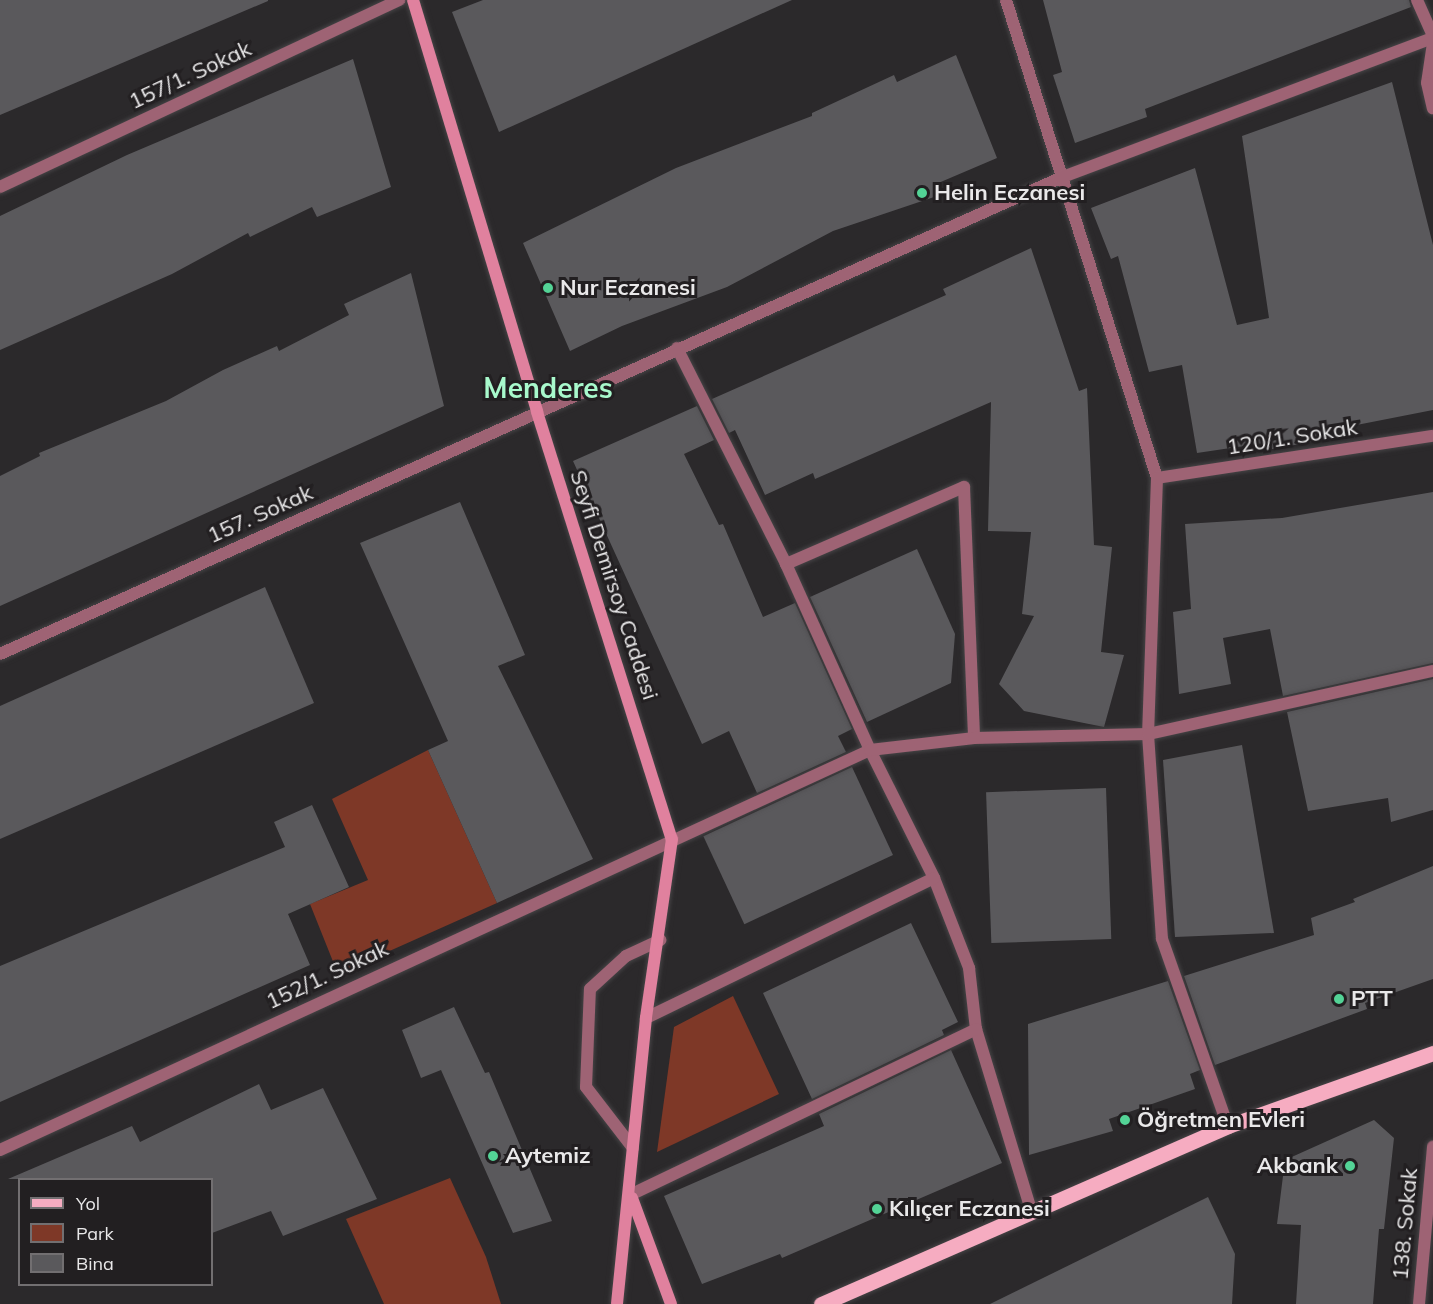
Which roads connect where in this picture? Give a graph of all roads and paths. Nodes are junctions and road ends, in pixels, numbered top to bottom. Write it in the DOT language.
graph roads {
  1 [pos="399,0"];
  2 [pos="413,0"];
  3 [pos="1006,0"];
  4 [pos="1417,0"];
  5 [pos="1433,37"];
  6 [pos="1433,43"];
  7 [pos="1433,108"];
  8 [pos="1060,178"];
  9 [pos="0,187"];
  10 [pos="677,348"];
  11 [pos="537,412"];
  12 [pos="1433,436"];
  13 [pos="1157,478"];
  14 [pos="786,564"];
  15 [pos="0,654"];
  16 [pos="1433,671"];
  17 [pos="1148,734"];
  18 [pos="974,738"];
  19 [pos="870,750"];
  20 [pos="672,839"];
  21 [pos="934,878"];
  22 [pos="660,940"];
  23 [pos="646,1018"];
  24 [pos="976,1029"];
  25 [pos="1433,1053"];
  26 [pos="1228,1126"];
  27 [pos="1433,1147"];
  28 [pos="633,1148"];
  29 [pos="0,1150"];
  30 [pos="630,1195"];
  31 [pos="1031,1210"];
  32 [pos="617,1304"];
  33 [pos="671,1304"];
  34 [pos="821,1304"];
  35 [pos="1419,1304"];
  1 -- 9 [label="street, 157/1. Sokak"];
  2 -- 11 [label="main road, Seyfi Demirsoy Caddesi"];
  3 -- 8 [label="street"];
  4 -- 5 [label="street"];
  5 -- 8 [label="street, 157. Sokak"];
  6 -- 7 [label="street"];
  8 -- 10 [label="street, 157. Sokak"];
  8 -- 13 [label="street"];
  10 -- 11 [label="street, 157. Sokak"];
  10 -- 14 [label="street"];
  11 -- 15 [label="street, 157. Sokak"];
  11 -- 20 [label="main road, Seyfi Demirsoy Caddesi"];
  12 -- 13 [label="street, 120/1. Sokak"];
  13 -- 17 [label="street"];
  14 -- 18 [label="street"];
  14 -- 19 [label="street"];
  16 -- 17 [label="street, 152/1. Sokak"];
  17 -- 18 [label="street, 152/1. Sokak"];
  17 -- 26 [label="street"];
  18 -- 19 [label="street, 152/1. Sokak"];
  19 -- 20 [label="street, 152/1. Sokak"];
  19 -- 21 [label="street"];
  20 -- 22 [label="main road, Seyfi Demirsoy Caddesi"];
  20 -- 29 [label="street, 152/1. Sokak"];
  21 -- 23 [label="street"];
  21 -- 24 [label="street"];
  22 -- 23 [label="main road, Seyfi Demirsoy Caddesi"];
  22 -- 28 [label="street"];
  23 -- 28 [label="main road, Seyfi Demirsoy Caddesi"];
  24 -- 30 [label="street"];
  24 -- 31 [label="street"];
  25 -- 26 [label="main road"];
  26 -- 31 [label="main road"];
  27 -- 35 [label="street, 138. Sokak"];
  28 -- 30 [label="main road, Seyfi Demirsoy Caddesi"];
  30 -- 32 [label="main road, Seyfi Demirsoy Caddesi"];
  30 -- 33 [label="main road, Seyfi Demirsoy Caddesi"];
  31 -- 34 [label="main road"];
}
